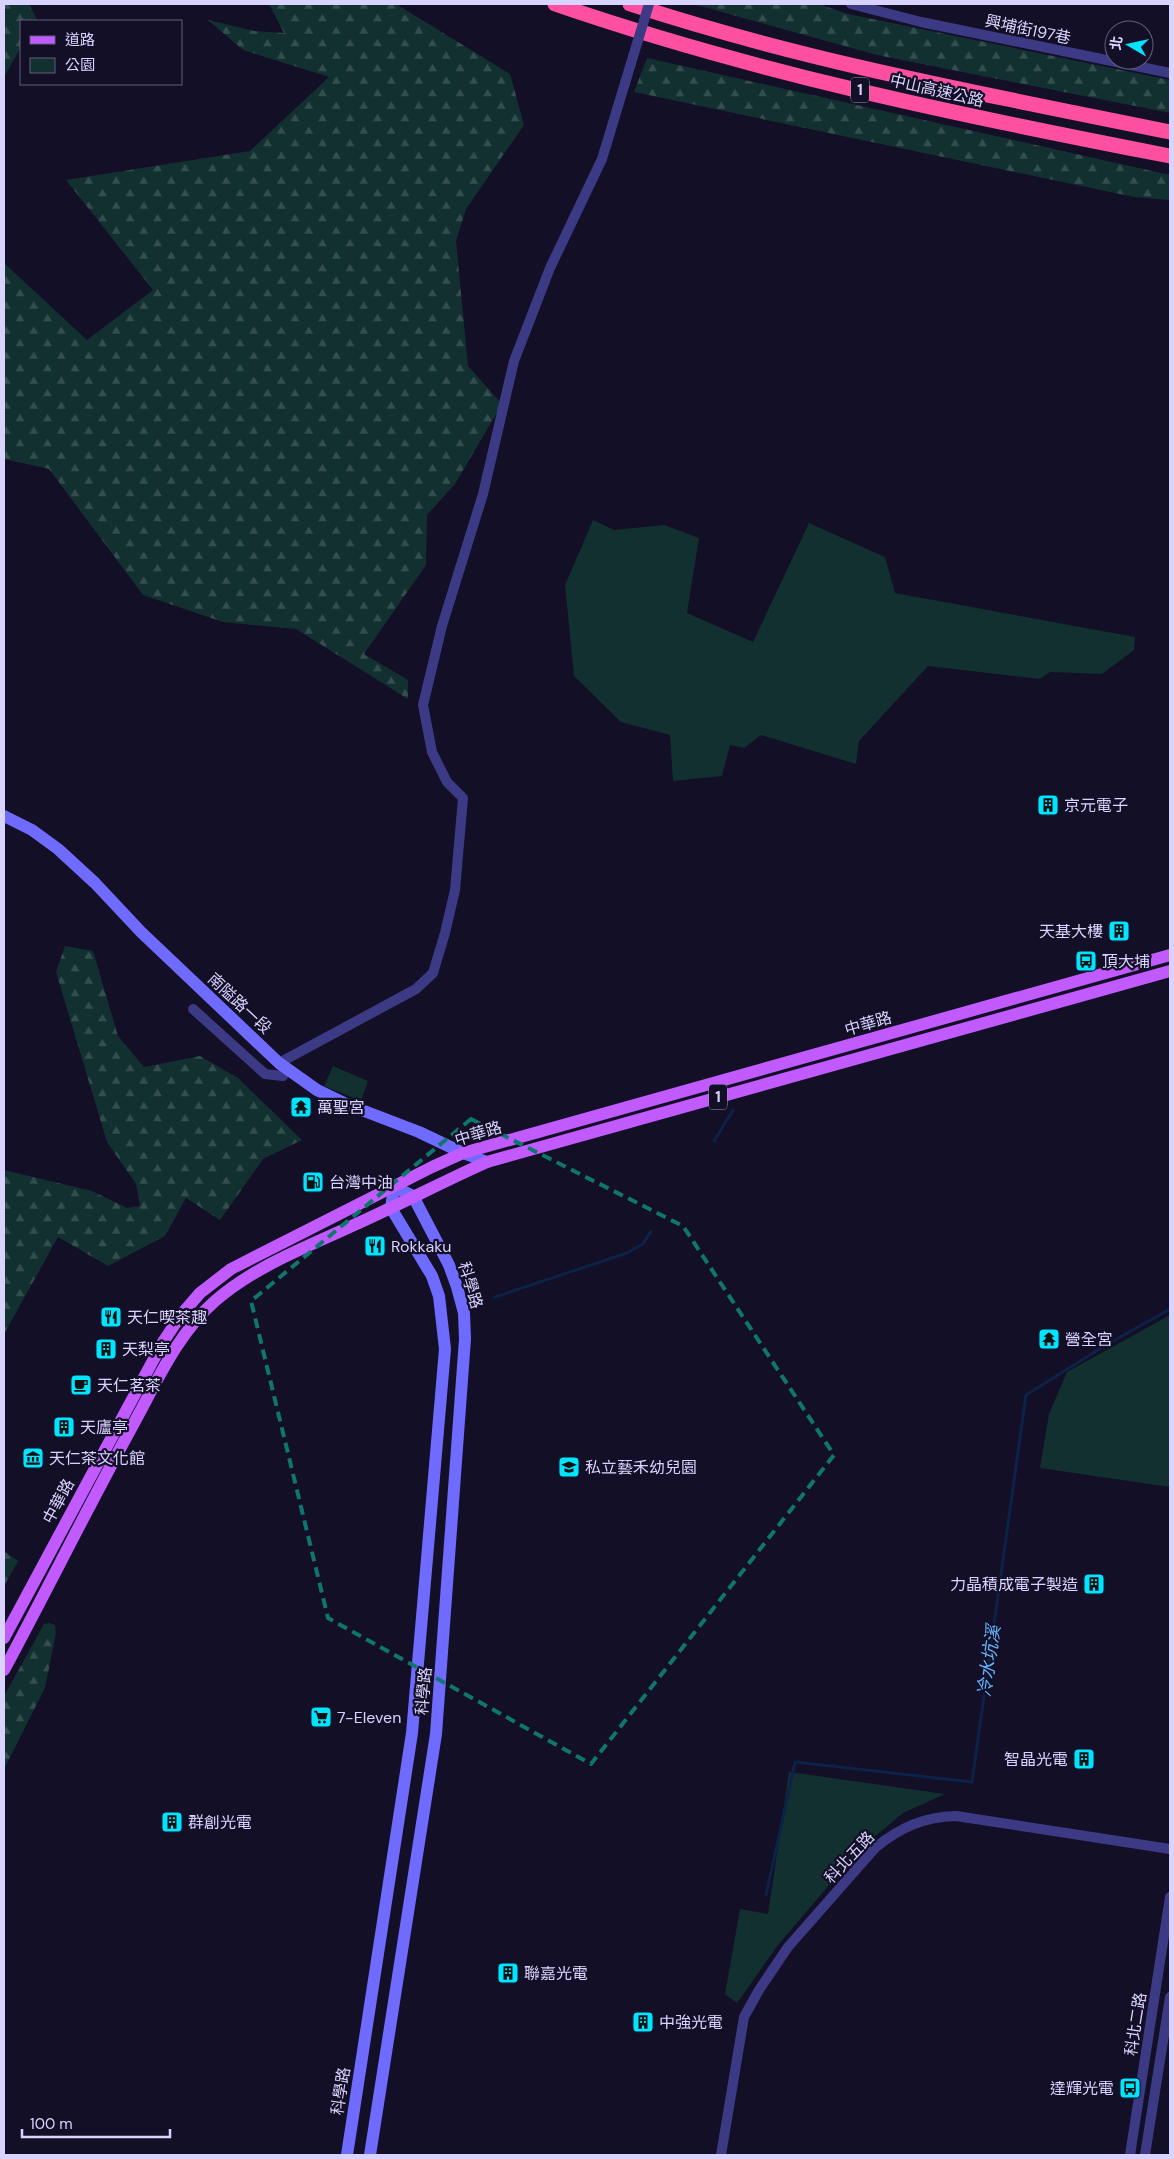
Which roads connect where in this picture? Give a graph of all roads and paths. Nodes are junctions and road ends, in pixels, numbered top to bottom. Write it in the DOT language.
graph roads {
  1 [pos="555,4"];
  2 [pos="630,4"];
  3 [pos="649,4"];
  4 [pos="851,4"];
  5 [pos="1170,73"];
  6 [pos="1170,132"];
  7 [pos="1170,156"];
  8 [pos="4,816"];
  9 [pos="1170,955"];
  10 [pos="1170,970"];
  11 [pos="193,1009"];
  12 [pos="283,1066"];
  13 [pos="645,1102"];
  14 [pos="649,1117"];
  15 [pos="463,1153"];
  16 [pos="487,1162"];
  17 [pos="394,1187"];
  18 [pos="414,1196"];
  19 [pos="391,1208"];
  20 [pos="48,1555"];
  21 [pos="60,1562"];
  22 [pos="4,1637"];
  23 [pos="4,1670"];
  24 [pos="1170,1849"];
  25 [pos="1170,1897"];
  26 [pos="1170,1997"];
  27 [pos="346,2155"];
  28 [pos="370,2155"];
  29 [pos="721,2155"];
  30 [pos="1130,2155"];
  31 [pos="1145,2155"];
  1 -- 7 [label="highway, 中山高速公路 / 1"];
  2 -- 6 [label="highway, 中山高速公路 / 1"];
  3 -- 12 [label="street, bridge"];
  4 -- 5 [label="street, 興埔街197巷"];
  8 -- 12 [label="street, 南隘路一段"];
  9 -- 13 [label="main road, 中華路 / 1"];
  10 -- 14 [label="main road, 中華路 / 1"];
  11 -- 12 [label="street"];
  12 -- 15 [label="street, 南隘路一段"];
  13 -- 14 [label="main road"];
  13 -- 15 [label="main road, 中華路 / 1"];
  14 -- 16 [label="main road, 中華路 / 1"];
  15 -- 16 [label="street, 南隘路一段"];
  15 -- 17 [label="main road, 中華路 / 1"];
  16 -- 18 [label="main road, 中華路 / 1"];
  17 -- 18 [label="street"];
  17 -- 19 [label="street"];
  17 -- 20 [label="main road, 中華路 / 1"];
  18 -- 19 [label="main road, 中華路 / 1"];
  18 -- 28 [label="street, 科學路"];
  19 -- 21 [label="main road, 中華路 / 1"];
  19 -- 27 [label="street, 科學路"];
  20 -- 21 [label="street"];
  20 -- 22 [label="main road, 中華路 / 1"];
  21 -- 23 [label="main road, 中華路 / 1"];
  24 -- 29 [label="street, 科北五路"];
  25 -- 30 [label="street, 科北二路"];
  26 -- 31 [label="street, 科北二路"];
}
